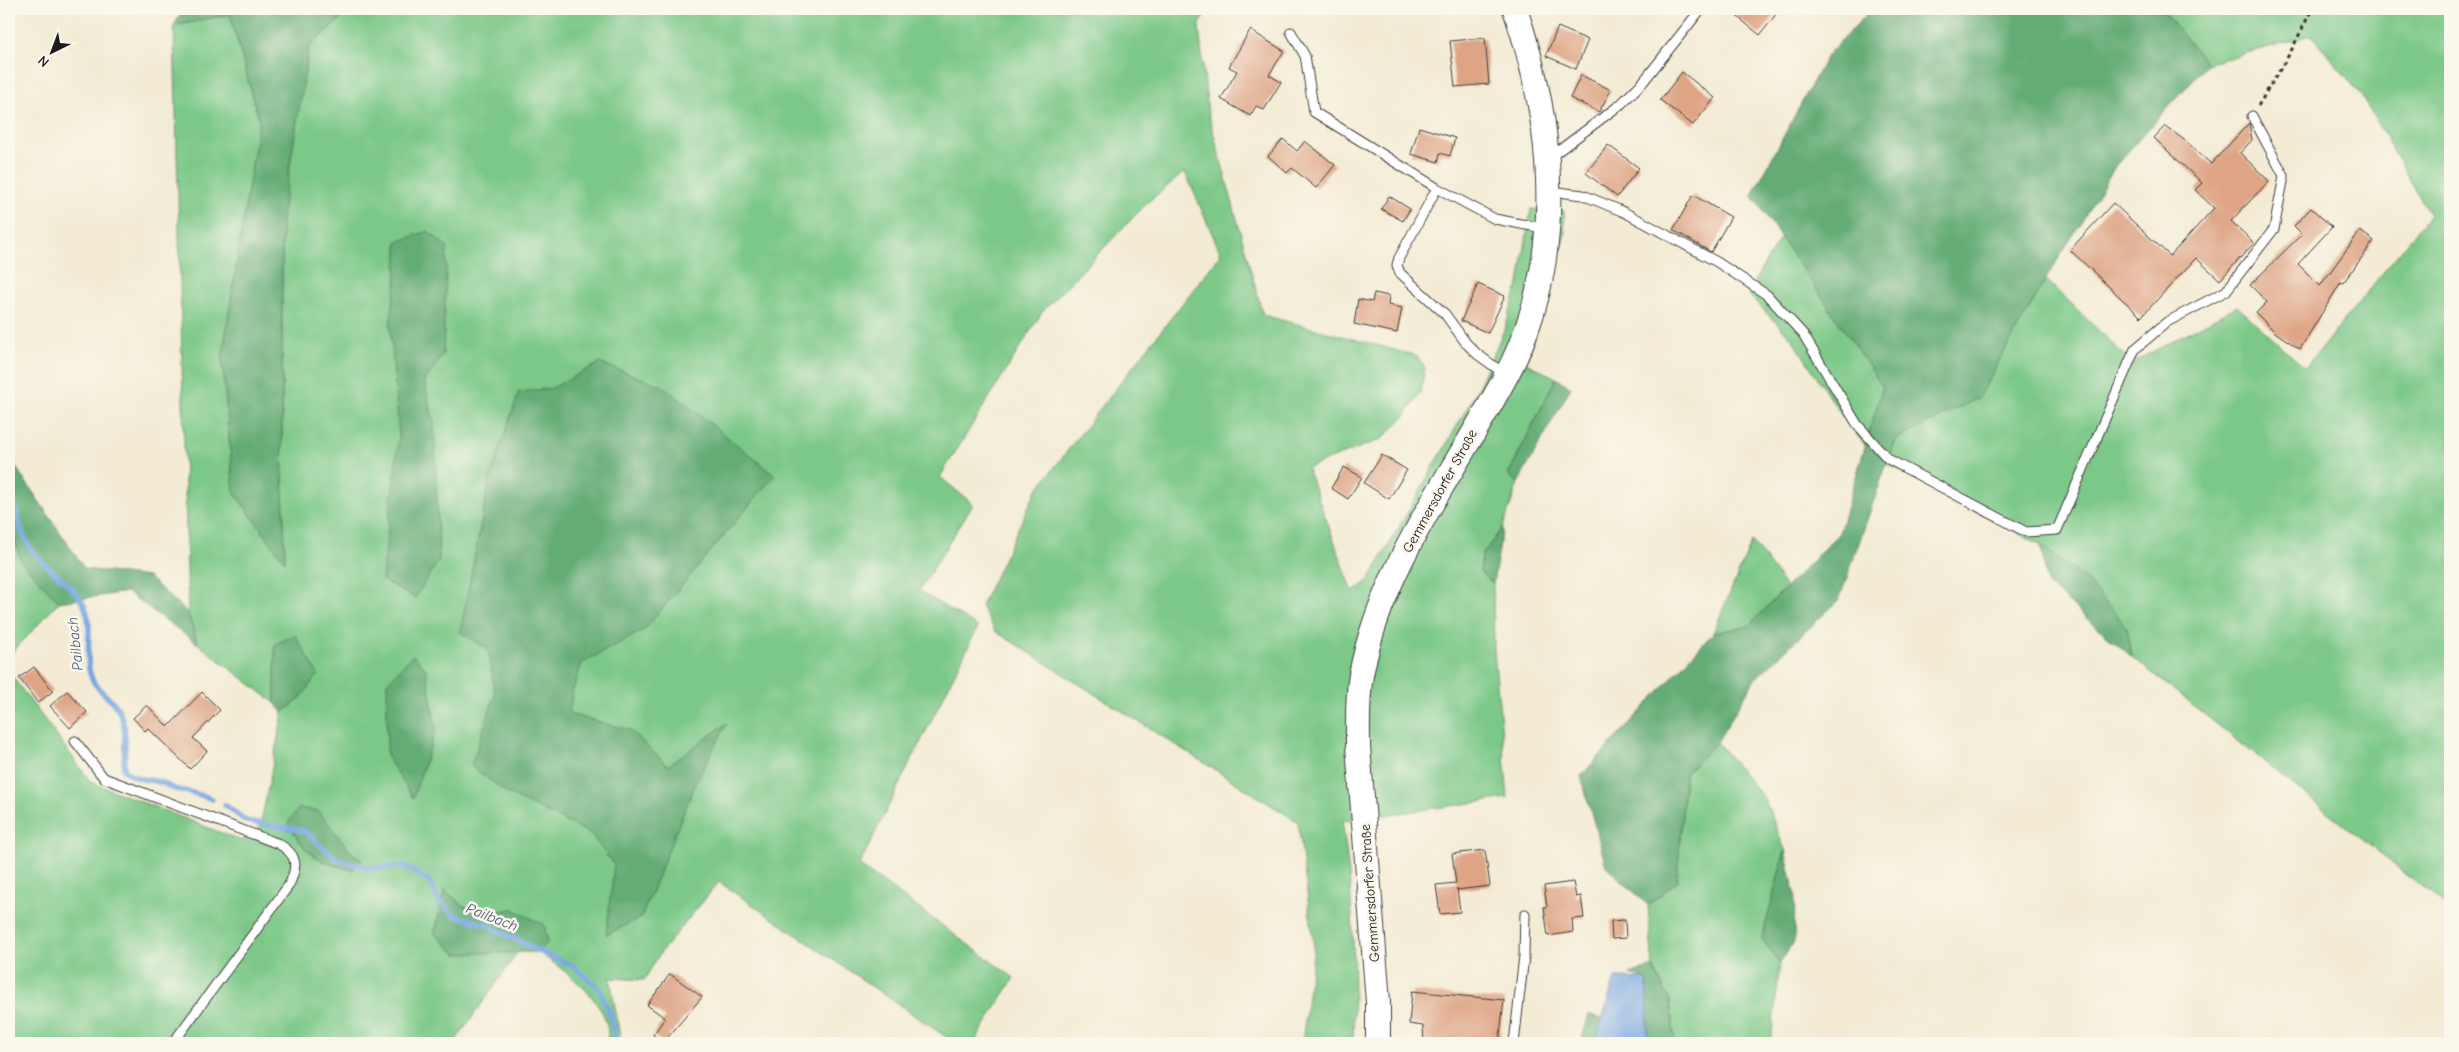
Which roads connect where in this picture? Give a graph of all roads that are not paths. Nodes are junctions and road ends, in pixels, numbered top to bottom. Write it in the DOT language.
graph roads {
  1 [pos="1515,9"];
  2 [pos="1701,9"];
  3 [pos="1290,32"];
  4 [pos="2252,116"];
  5 [pos="1548,159"];
  6 [pos="1437,188"];
  7 [pos="1550,191"];
  8 [pos="1547,229"];
  9 [pos="1506,375"];
  10 [pos="75,741"];
  11 [pos="1524,914"];
  12 [pos="173,1043"];
  13 [pos="1378,1043"];
  14 [pos="1514,1043"];
  1 -- 5 [label="main road, Gemmersdorfer Straße"];
  2 -- 5 [label="lane"];
  3 -- 6 [label="lane"];
  4 -- 7 [label="lane"];
  5 -- 7 [label="main road, Gemmersdorfer Straße"];
  6 -- 8 [label="lane"];
  6 -- 9 [label="lane"];
  7 -- 8 [label="main road, Gemmersdorfer Straße"];
  8 -- 9 [label="main road, Gemmersdorfer Straße"];
  9 -- 13 [label="main road, Gemmersdorfer Straße"];
  10 -- 12 [label="lane"];
  11 -- 14 [label="lane"];
}
